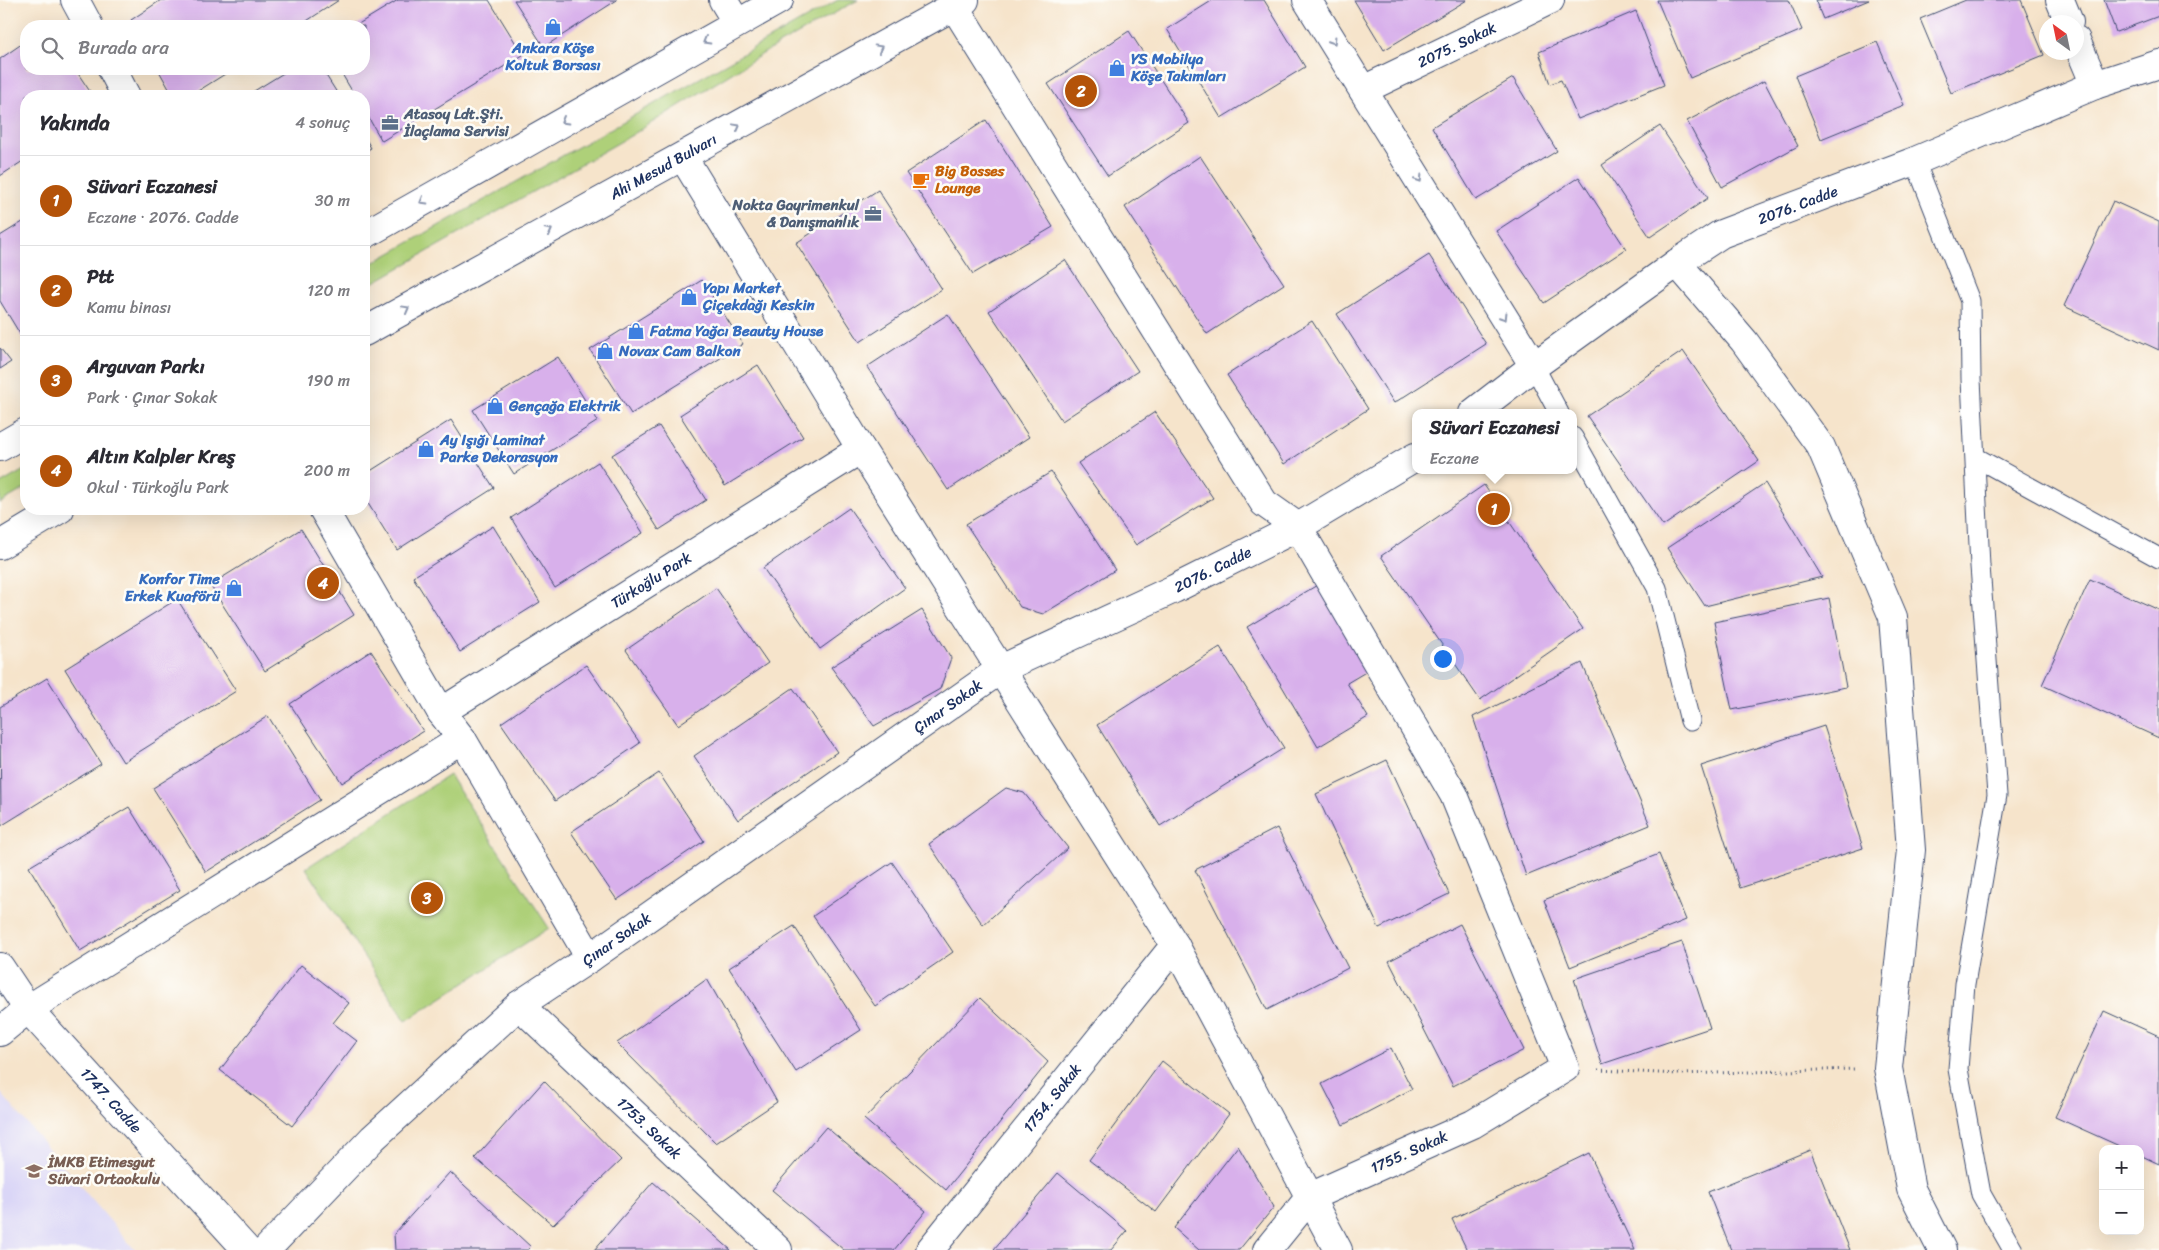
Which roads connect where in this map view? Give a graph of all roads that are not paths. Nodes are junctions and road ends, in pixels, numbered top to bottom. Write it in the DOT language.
graph roads {
  1 [pos="722,0"];
  2 [pos="779,0"];
  3 [pos="1307,0"];
  4 [pos="1550,0"];
  5 [pos="2060,0"];
  6 [pos="959,3"];
  7 [pos="2066,15"];
  8 [pos="737,23"];
  9 [pos="2084,59"];
  10 [pos="2159,64"];
  11 [pos="115,75"];
  12 [pos="2095,85"];
  13 [pos="123,90"];
  14 [pos="1363,90"];
  15 [pos="683,157"];
  16 [pos="1915,161"];
  17 [pos="370,232"];
  18 [pos="1676,264"];
  19 [pos="370,329"];
  20 [pos="1534,366"];
  21 [pos="1478,409"];
  22 [pos="1557,409"];
  23 [pos="20,435"];
  24 [pos="1577,444"];
  25 [pos="0,447"];
  26 [pos="861,449"];
  27 [pos="1975,457"];
  28 [pos="1412,459"];
  29 [pos="50,515"];
  30 [pos="326,515"];
  31 [pos="1298,527"];
  32 [pos="0,545"];
  33 [pos="2159,558"];
  34 [pos="1001,669"];
  35 [pos="441,712"];
  36 [pos="1690,721"];
  37 [pos="462,738"];
  38 [pos="1175,945"];
  39 [pos="590,958"];
  40 [pos="0,967"];
  41 [pos="519,1005"];
  42 [pos="28,1009"];
  43 [pos="0,1032"];
  44 [pos="1310,1197"];
  45 [pos="247,1250"];
  46 [pos="266,1250"];
  47 [pos="778,1250"];
  48 [pos="930,1250"];
  49 [pos="1267,1250"];
  50 [pos="1338,1250"];
  51 [pos="1942,1250"];
  52 [pos="2013,1250"];
  1 -- 8 [label="street"];
  2 -- 8 [label="street"];
  3 -- 14 [label="street, one-way"];
  4 -- 14 [label="street, 2075. Sokak"];
  5 -- 7 [label="street"];
  15 -- 6 [label="street, Ahi Mesud Bulvarı, one-way"];
  6 -- 31 [label="street"];
  8 -- 17 [label="street, one-way"];
  9 -- 12 [label="street"];
  10 -- 12 [label="street, 2076. Cadde"];
  11 -- 13 [label="street"];
  12 -- 16 [label="street, 2076. Cadde"];
  14 -- 20 [label="street, one-way"];
  19 -- 15 [label="street, Ahi Mesud Bulvarı, one-way"];
  15 -- 26 [label="street"];
  16 -- 18 [label="street, 2076. Cadde"];
  16 -- 27 [label="lane"];
  18 -- 20 [label="street, 2076. Cadde"];
  18 -- 51 [label="street"];
  20 -- 21 [label="street, 2076. Cadde"];
  20 -- 22 [label="lane"];
  23 -- 25 [label="street"];
  24 -- 36 [label="lane"];
  26 -- 34 [label="street"];
  26 -- 35 [label="street, Türkoğlu Park"];
  27 -- 33 [label="lane"];
  27 -- 52 [label="lane"];
  28 -- 31 [label="street, 2076. Cadde"];
  29 -- 32 [label="street"];
  30 -- 35 [label="street"];
  31 -- 34 [label="street, 2076. Cadde"];
  31 -- 44 [label="street, 1755. Sokak"];
  34 -- 38 [label="street"];
  34 -- 39 [label="street, Çınar Sokak"];
  35 -- 37 [label="street"];
  37 -- 39 [label="street"];
  37 -- 42 [label="street"];
  38 -- 44 [label="street"];
  38 -- 48 [label="street, 1754. Sokak"];
  39 -- 41 [label="street, Çınar Sokak"];
  40 -- 42 [label="street, 1747. Cadde"];
  41 -- 46 [label="street, Çınar Sokak"];
  41 -- 47 [label="street, 1753. Sokak"];
  42 -- 43 [label="street"];
  42 -- 45 [label="street, 1747. Cadde"];
  44 -- 49 [label="street, 1755. Sokak"];
  44 -- 50 [label="street"];
}
